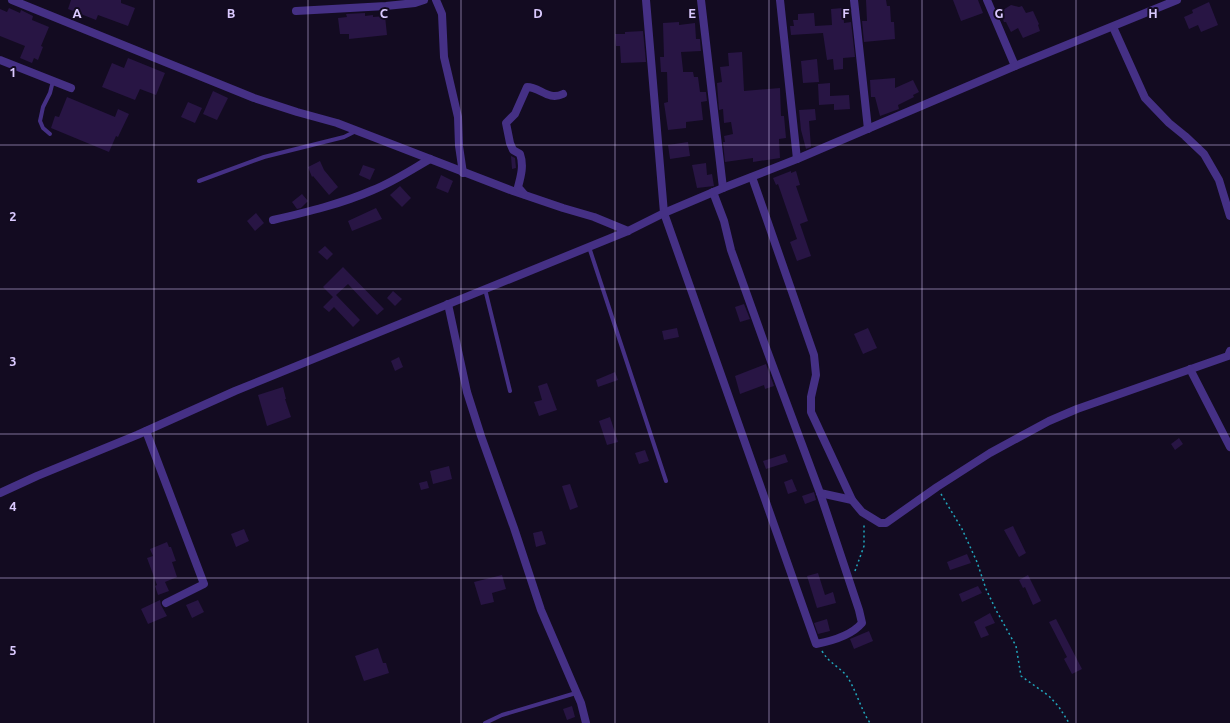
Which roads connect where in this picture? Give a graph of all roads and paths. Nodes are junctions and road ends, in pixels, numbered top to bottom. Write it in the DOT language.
graph roads {
  1 [pos="12,0"];
  2 [pos="424,0"];
  3 [pos="436,0"];
  4 [pos="646,0"];
  5 [pos="701,0"];
  6 [pos="780,0"];
  7 [pos="854,0"];
  8 [pos="987,0"];
  9 [pos="1177,0"];
  10 [pos="296,11"];
  11 [pos="1113,27"];
  12 [pos="0,60"];
  13 [pos="1014,66"];
  14 [pos="53,81"];
  15 [pos="71,88"];
  16 [pos="563,94"];
  17 [pos="868,128"];
  18 [pos="356,131"];
  19 [pos="50,134"];
  20 [pos="430,159"];
  21 [pos="797,159"];
  22 [pos="463,173"];
  23 [pos="752,177"];
  24 [pos="199,181"];
  25 [pos="723,188"];
  26 [pos="713,192"];
  27 [pos="524,194"];
  28 [pos="664,213"];
  29 [pos="1230,216"];
  30 [pos="273,220"];
  31 [pos="628,231"];
  32 [pos="589,247"];
  33 [pos="485,289"];
  34 [pos="448,304"];
  35 [pos="1229,354"];
  36 [pos="1190,369"];
  37 [pos="510,391"];
  38 [pos="146,431"];
  39 [pos="1230,447"];
  40 [pos="666,481"];
  41 [pos="937,487"];
  42 [pos="0,493"];
  43 [pos="820,493"];
  44 [pos="852,500"];
  45 [pos="862,512"];
  46 [pos="850,583"];
  47 [pos="166,603"];
  48 [pos="816,644"];
  49 [pos="576,693"];
  50 [pos="485,723"];
  51 [pos="586,723"];
  52 [pos="870,723"];
  53 [pos="1069,723"];
  1 -- 18 [label="street"];
  2 -- 10 [label="street"];
  3 -- 22 [label="street"];
  4 -- 28 [label="street"];
  5 -- 25 [label="street"];
  6 -- 21 [label="street"];
  7 -- 17 [label="street"];
  8 -- 13 [label="street"];
  9 -- 11 [label="street"];
  11 -- 13 [label="street"];
  11 -- 29 [label="street"];
  12 -- 14 [label="street"];
  13 -- 17 [label="street"];
  14 -- 15 [label="street"];
  14 -- 19 [label="lane"];
  16 -- 27 [label="street"];
  17 -- 21 [label="street"];
  18 -- 20 [label="street"];
  18 -- 24 [label="lane"];
  20 -- 22 [label="street"];
  20 -- 30 [label="street"];
  21 -- 23 [label="street"];
  22 -- 27 [label="street"];
  23 -- 25 [label="street"];
  23 -- 44 [label="street"];
  25 -- 26 [label="street"];
  26 -- 28 [label="street"];
  26 -- 43 [label="street"];
  27 -- 31 [label="street"];
  28 -- 31 [label="street"];
  28 -- 48 [label="street"];
  31 -- 32 [label="street"];
  32 -- 33 [label="street"];
  32 -- 40 [label="lane"];
  33 -- 34 [label="street"];
  33 -- 37 [label="lane"];
  34 -- 38 [label="street"];
  34 -- 49 [label="street"];
  35 -- 36 [label="street"];
  36 -- 39 [label="street"];
  36 -- 41 [label="street"];
  38 -- 42 [label="street"];
  38 -- 47 [label="street"];
  41 -- 45 [label="street"];
  41 -- 53 [label="path"];
  43 -- 44 [label="street"];
  43 -- 46 [label="street"];
  44 -- 45 [label="street"];
  45 -- 46 [label="path"];
  46 -- 48 [label="street"];
  48 -- 52 [label="path"];
  49 -- 50 [label="lane"];
  49 -- 51 [label="street"];
}
